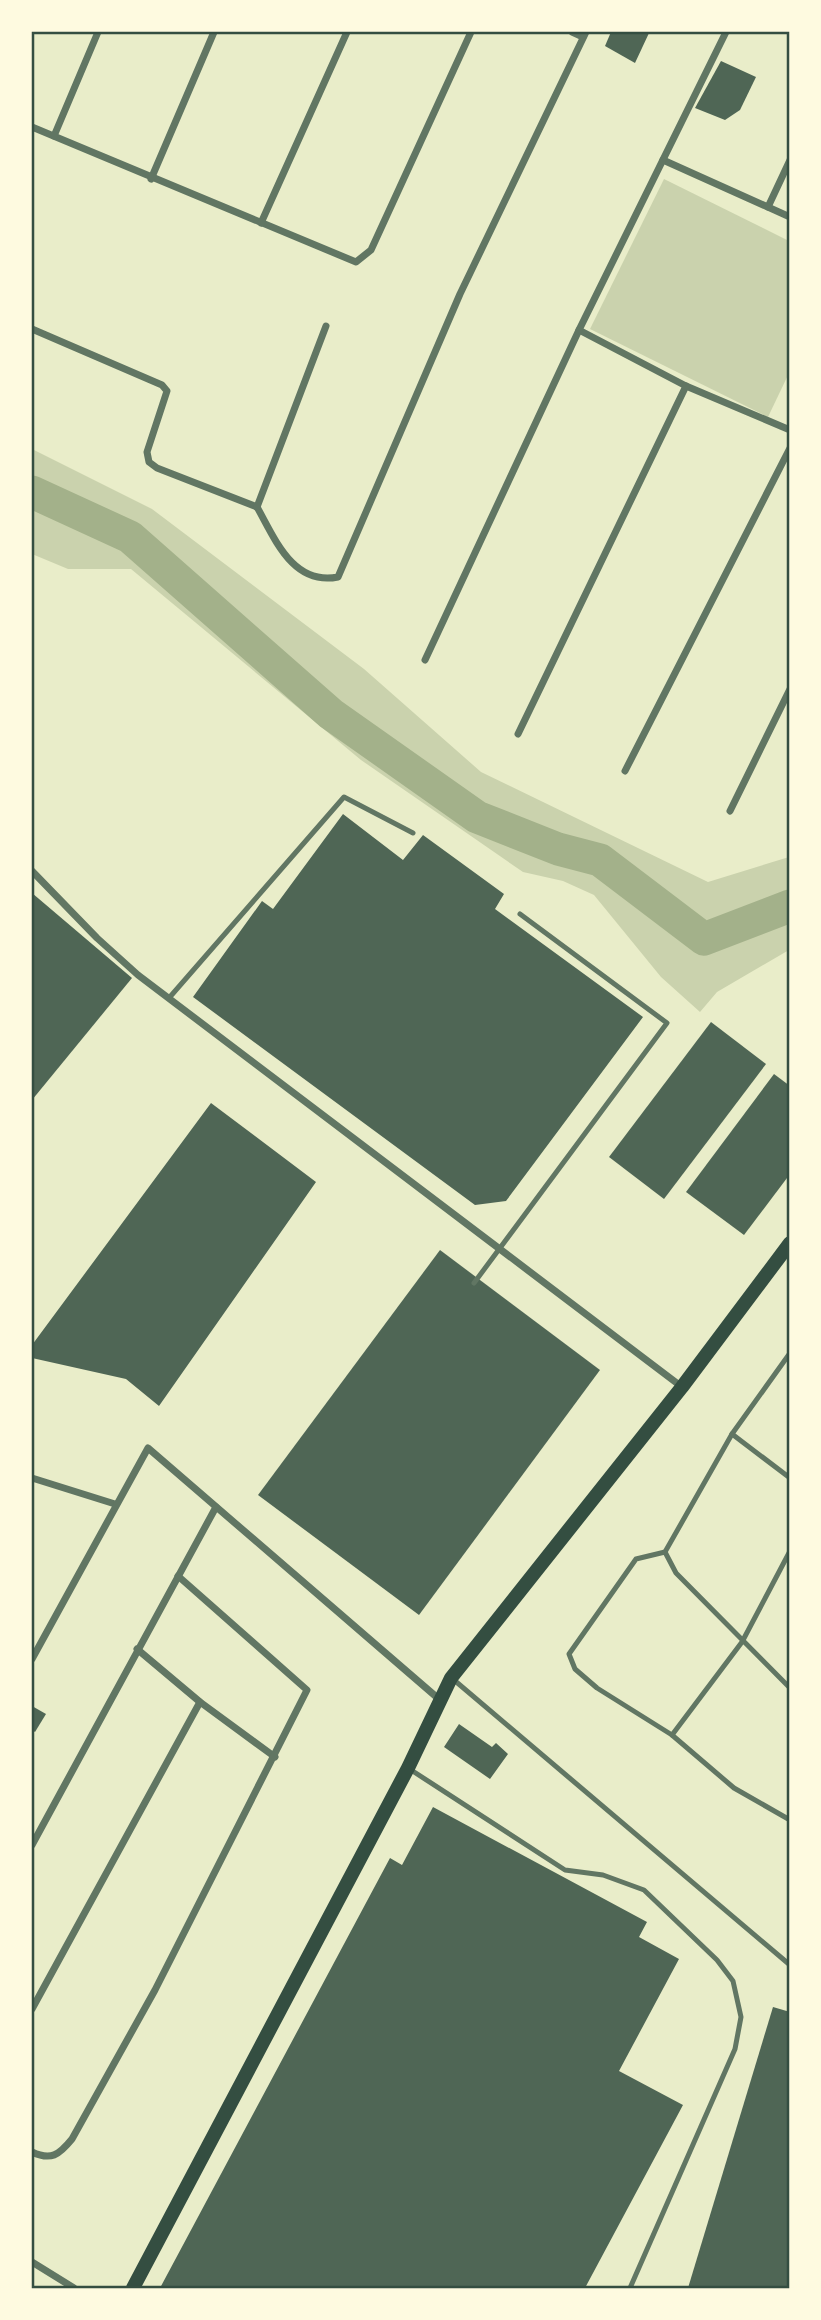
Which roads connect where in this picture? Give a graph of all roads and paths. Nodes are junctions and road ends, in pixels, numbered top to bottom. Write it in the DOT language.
graph roads {
  1 [pos="98,32"];
  2 [pos="214,32"];
  3 [pos="347,32"];
  4 [pos="471,32"];
  5 [pos="572,32"];
  6 [pos="726,32"];
  7 [pos="585,34"];
  8 [pos="32,127"];
  9 [pos="54,136"];
  10 [pos="663,160"];
  11 [pos="789,160"];
  12 [pos="151,179"];
  13 [pos="768,207"];
  14 [pos="789,217"];
  15 [pos="261,223"];
  16 [pos="326,326"];
  17 [pos="32,329"];
  18 [pos="579,330"];
  19 [pos="686,386"];
  20 [pos="789,430"];
  21 [pos="789,448"];
  22 [pos="257,507"];
  23 [pos="425,660"];
  24 [pos="789,689"];
  25 [pos="517,734"];
  26 [pos="625,771"];
  27 [pos="730,811"];
  28 [pos="413,833"];
  29 [pos="32,871"];
  30 [pos="520,914"];
  31 [pos="169,998"];
  32 [pos="789,1242"];
  33 [pos="501,1248"];
  34 [pos="474,1283"];
  35 [pos="789,1353"];
  36 [pos="682,1387"];
  37 [pos="732,1434"];
  38 [pos="32,1478"];
  39 [pos="789,1478"];
  40 [pos="115,1504"];
  41 [pos="216,1507"];
  42 [pos="789,1551"];
  43 [pos="665,1552"];
  44 [pos="178,1576"];
  45 [pos="742,1642"];
  46 [pos="137,1649"];
  47 [pos="32,1659"];
  48 [pos="451,1678"];
  49 [pos="789,1688"];
  50 [pos="441,1701"];
  51 [pos="200,1702"];
  52 [pos="672,1735"];
  53 [pos="275,1757"];
  54 [pos="408,1769"];
  55 [pos="789,1820"];
  56 [pos="32,1845"];
  57 [pos="789,1965"];
  58 [pos="32,2009"];
  59 [pos="32,2151"];
  60 [pos="32,2262"];
  61 [pos="74,2288"];
  62 [pos="133,2288"];
  63 [pos="630,2288"];
  1 -- 9 [label="street"];
  2 -- 12 [label="street"];
  3 -- 15 [label="street"];
  4 -- 15 [label="street"];
  5 -- 7 [label="street"];
  6 -- 10 [label="street"];
  7 -- 22 [label="street"];
  8 -- 9 [label="street"];
  9 -- 12 [label="street"];
  10 -- 13 [label="street"];
  10 -- 18 [label="street"];
  11 -- 13 [label="street"];
  12 -- 15 [label="street"];
  13 -- 14 [label="street"];
  16 -- 22 [label="street"];
  17 -- 22 [label="street"];
  18 -- 19 [label="street"];
  18 -- 23 [label="street"];
  19 -- 20 [label="street"];
  19 -- 25 [label="street"];
  21 -- 26 [label="street"];
  24 -- 27 [label="street"];
  28 -- 31 [label="lane"];
  29 -- 31 [label="street"];
  30 -- 33 [label="lane"];
  31 -- 33 [label="street"];
  32 -- 36 [label="main road"];
  33 -- 34 [label="lane"];
  33 -- 36 [label="street"];
  35 -- 37 [label="lane"];
  36 -- 48 [label="main road"];
  37 -- 39 [label="lane"];
  37 -- 43 [label="lane"];
  38 -- 40 [label="street"];
  40 -- 41 [label="street"];
  40 -- 47 [label="street"];
  41 -- 44 [label="street"];
  41 -- 50 [label="street"];
  42 -- 45 [label="lane"];
  43 -- 45 [label="lane"];
  43 -- 52 [label="lane"];
  44 -- 46 [label="street"];
  44 -- 53 [label="street"];
  45 -- 49 [label="lane"];
  45 -- 52 [label="lane"];
  46 -- 51 [label="street"];
  46 -- 56 [label="street"];
  48 -- 50 [label="main road"];
  48 -- 57 [label="lane"];
  50 -- 54 [label="main road"];
  51 -- 53 [label="street"];
  51 -- 58 [label="street"];
  52 -- 55 [label="lane"];
  53 -- 59 [label="street"];
  54 -- 62 [label="main road"];
  54 -- 63 [label="lane"];
  60 -- 61 [label="street"];
}
